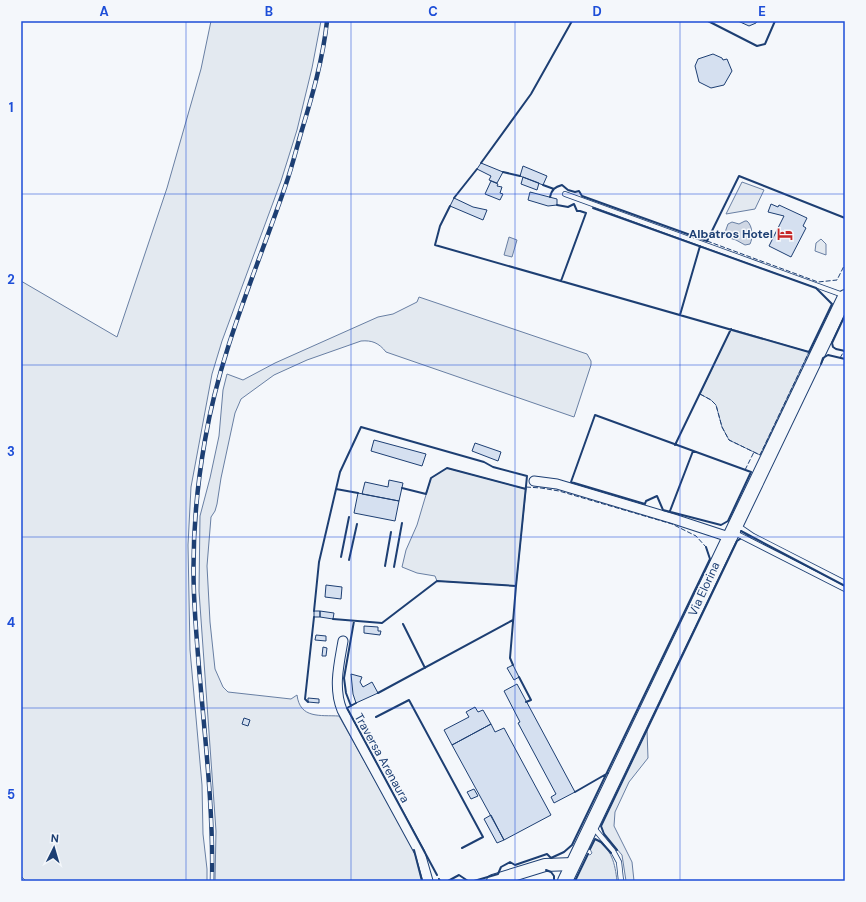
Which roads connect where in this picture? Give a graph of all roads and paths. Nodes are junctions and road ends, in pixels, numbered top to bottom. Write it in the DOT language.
graph roads {
  1 [pos="565,194"];
  2 [pos="845,296"];
  3 [pos="534,481"];
  4 [pos="732,531"];
  5 [pos="845,584"];
  6 [pos="845,589"];
  7 [pos="343,641"];
  8 [pos="592,826"];
  9 [pos="573,864"];
  10 [pos="428,881"];
  11 [pos="493,881"];
  12 [pos="565,881"];
  13 [pos="621,881"];
  1 -- 2 [label="lane"];
  2 -- 4 [label="main road, Via Elorina"];
  3 -- 4 [label="street"];
  4 -- 5 [label="lane"];
  4 -- 6 [label="lane"];
  4 -- 8 [label="main road, Via Elorina"];
  7 -- 10 [label="street, Traversa Arenaura"];
  8 -- 9 [label="main road, Via Elorina"];
  8 -- 13 [label="lane"];
  9 -- 11 [label="street"];
  9 -- 12 [label="main road, Via Elorina"];
}
